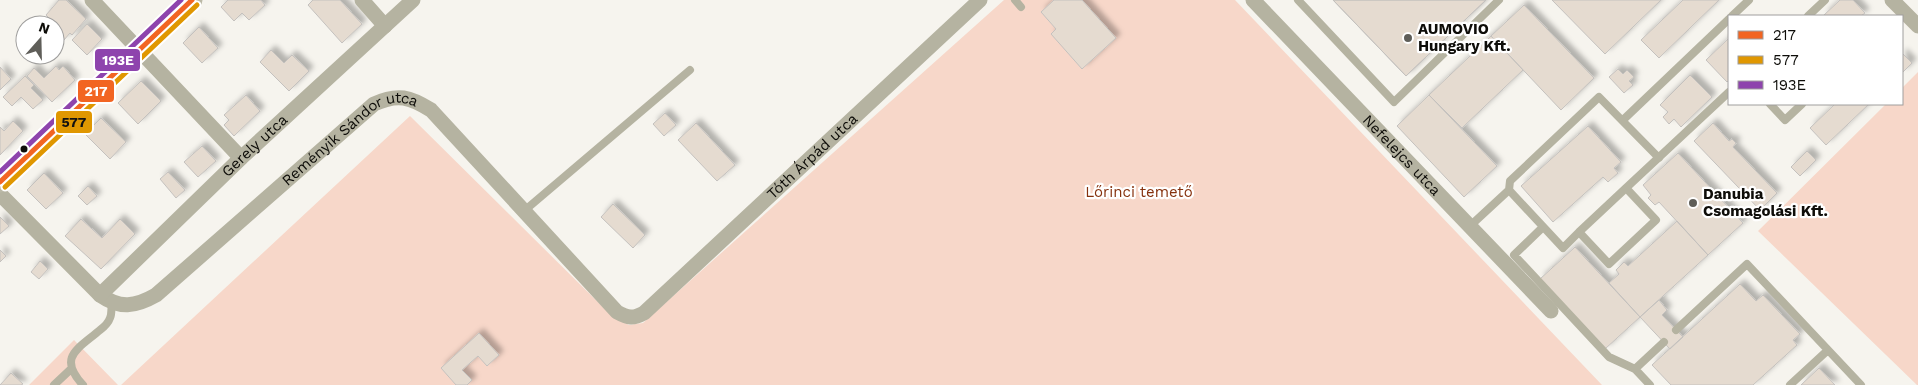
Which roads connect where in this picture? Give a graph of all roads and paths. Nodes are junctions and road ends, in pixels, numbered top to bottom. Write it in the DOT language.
graph roads {
  1 [pos="92,0"];
  2 [pos="192,0"];
  3 [pos="362,0"];
  4 [pos="413,0"];
  5 [pos="980,0"];
  6 [pos="1015,0"];
  7 [pos="1254,0"];
  8 [pos="1298,0"];
  9 [pos="1499,0"];
  10 [pos="1749,0"];
  11 [pos="1825,0"];
  12 [pos="1021,7"];
  13 [pos="1895,8"];
  14 [pos="1733,15"];
  15 [pos="1809,15"];
  16 [pos="1728,20"];
  17 [pos="385,26"];
  18 [pos="1918,26"];
  19 [pos="139,50"];
  20 [pos="690,70"];
  21 [pos="1728,93"];
  22 [pos="1771,105"];
  23 [pos="1801,105"];
  24 [pos="1622,120"];
  25 [pos="241,158"];
  26 [pos="1658,158"];
  27 [pos="0,182"];
  28 [pos="1626,188"];
  29 [pos="1509,190"];
  30 [pos="0,194"];
  31 [pos="524,210"];
  32 [pos="1470,226"];
  33 [pos="1543,227"];
  34 [pos="1579,232"];
  35 [pos="106,299"];
  36 [pos="1551,311"];
  37 [pos="644,313"];
  38 [pos="1676,330"];
  39 [pos="1664,342"];
  40 [pos="1828,350"];
  41 [pos="71,369"];
  42 [pos="1635,369"];
  43 [pos="54,385"];
  44 [pos="83,385"];
  45 [pos="1650,385"];
  46 [pos="1790,385"];
  47 [pos="1861,385"];
  1 -- 19 [label="street"];
  2 -- 19 [label="street"];
  3 -- 17 [label="street"];
  4 -- 17 [label="street, Gerely utca"];
  5 -- 37 [label="street, Tóth Árpád utca"];
  6 -- 12 [label="lane"];
  7 -- 32 [label="street, Nefelejcs utca"];
  8 -- 9 [label="lane"];
  10 -- 14 [label="lane"];
  11 -- 15 [label="lane"];
  13 -- 18 [label="street"];
  16 -- 24 [label="lane"];
  17 -- 25 [label="street, Gerely utca"];
  19 -- 25 [label="street"];
  19 -- 27 [label="street"];
  20 -- 31 [label="lane"];
  21 -- 26 [label="lane"];
  22 -- 23 [label="lane"];
  24 -- 26 [label="lane"];
  24 -- 29 [label="lane"];
  25 -- 35 [label="street, Gerely utca"];
  26 -- 28 [label="lane"];
  28 -- 34 [label="lane"];
  28 -- 34 [label="lane"];
  29 -- 32 [label="lane"];
  29 -- 33 [label="lane"];
  30 -- 35 [label="street"];
  31 -- 35 [label="street, Reményik Sándor utca"];
  31 -- 37 [label="street, Reményik Sándor utca"];
  32 -- 36 [label="street, Nefelejcs utca"];
  33 -- 34 [label="lane"];
  33 -- 42 [label="lane"];
  35 -- 41 [label="lane"];
  38 -- 40 [label="lane"];
  39 -- 42 [label="lane"];
  40 -- 46 [label="lane"];
  40 -- 47 [label="lane"];
  41 -- 43 [label="lane"];
  41 -- 44 [label="lane"];
  42 -- 45 [label="lane"];
}
